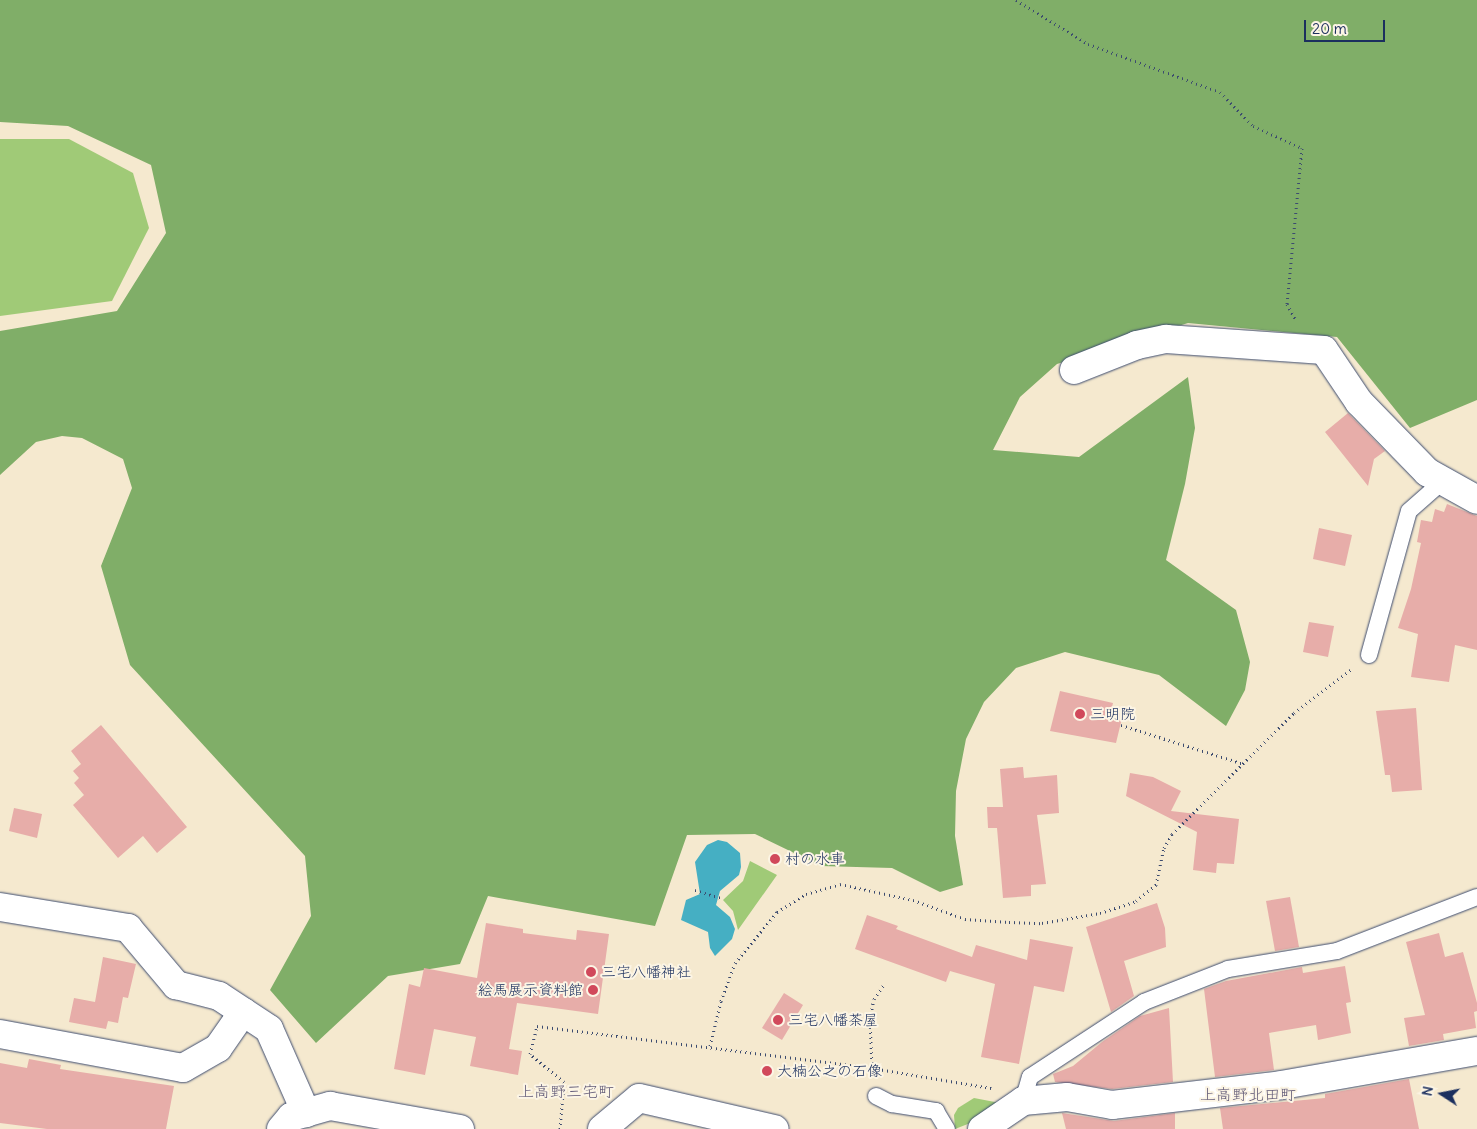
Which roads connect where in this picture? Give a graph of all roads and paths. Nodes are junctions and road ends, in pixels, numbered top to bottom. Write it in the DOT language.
graph roads {
  1 [pos="1016,0"];
  2 [pos="1312,350"];
  3 [pos="1074,370"];
  4 [pos="1443,481"];
  5 [pos="1477,500"];
  6 [pos="1369,655"];
  7 [pos="1120,724"];
  8 [pos="1244,764"];
  9 [pos="695,890"];
  10 [pos="1477,897"];
  11 [pos="721,898"];
  12 [pos="0,907"];
  13 [pos="884,984"];
  14 [pos="243,1012"];
  15 [pos="0,1034"];
  16 [pos="710,1046"];
  17 [pos="1477,1051"];
  18 [pos="872,1068"];
  19 [pos="996,1089"];
  20 [pos="876,1096"];
  21 [pos="1023,1101"];
  22 [pos="306,1113"];
  23 [pos="281,1129"];
  24 [pos="460,1129"];
  25 [pos="560,1129"];
  26 [pos="602,1129"];
  27 [pos="774,1129"];
  28 [pos="947,1129"];
  29 [pos="982,1129"];
  30 [pos="1020,1129"];
  1 -- 2 [label="path"];
  2 -- 3 [label="street"];
  2 -- 4 [label="street"];
  4 -- 5 [label="street"];
  4 -- 6 [label="lane"];
  6 -- 8 [label="path"];
  7 -- 8 [label="path"];
  8 -- 16 [label="path"];
  9 -- 11 [label="path"];
  10 -- 21 [label="lane"];
  12 -- 14 [label="street"];
  13 -- 18 [label="path"];
  14 -- 15 [label="street"];
  14 -- 22 [label="street"];
  16 -- 18 [label="path"];
  16 -- 25 [label="path"];
  17 -- 21 [label="street"];
  18 -- 19 [label="path"];
  20 -- 28 [label="lane"];
  21 -- 29 [label="street"];
  21 -- 30 [label="street"];
  22 -- 23 [label="street"];
  22 -- 24 [label="street"];
  26 -- 27 [label="street"];
}
